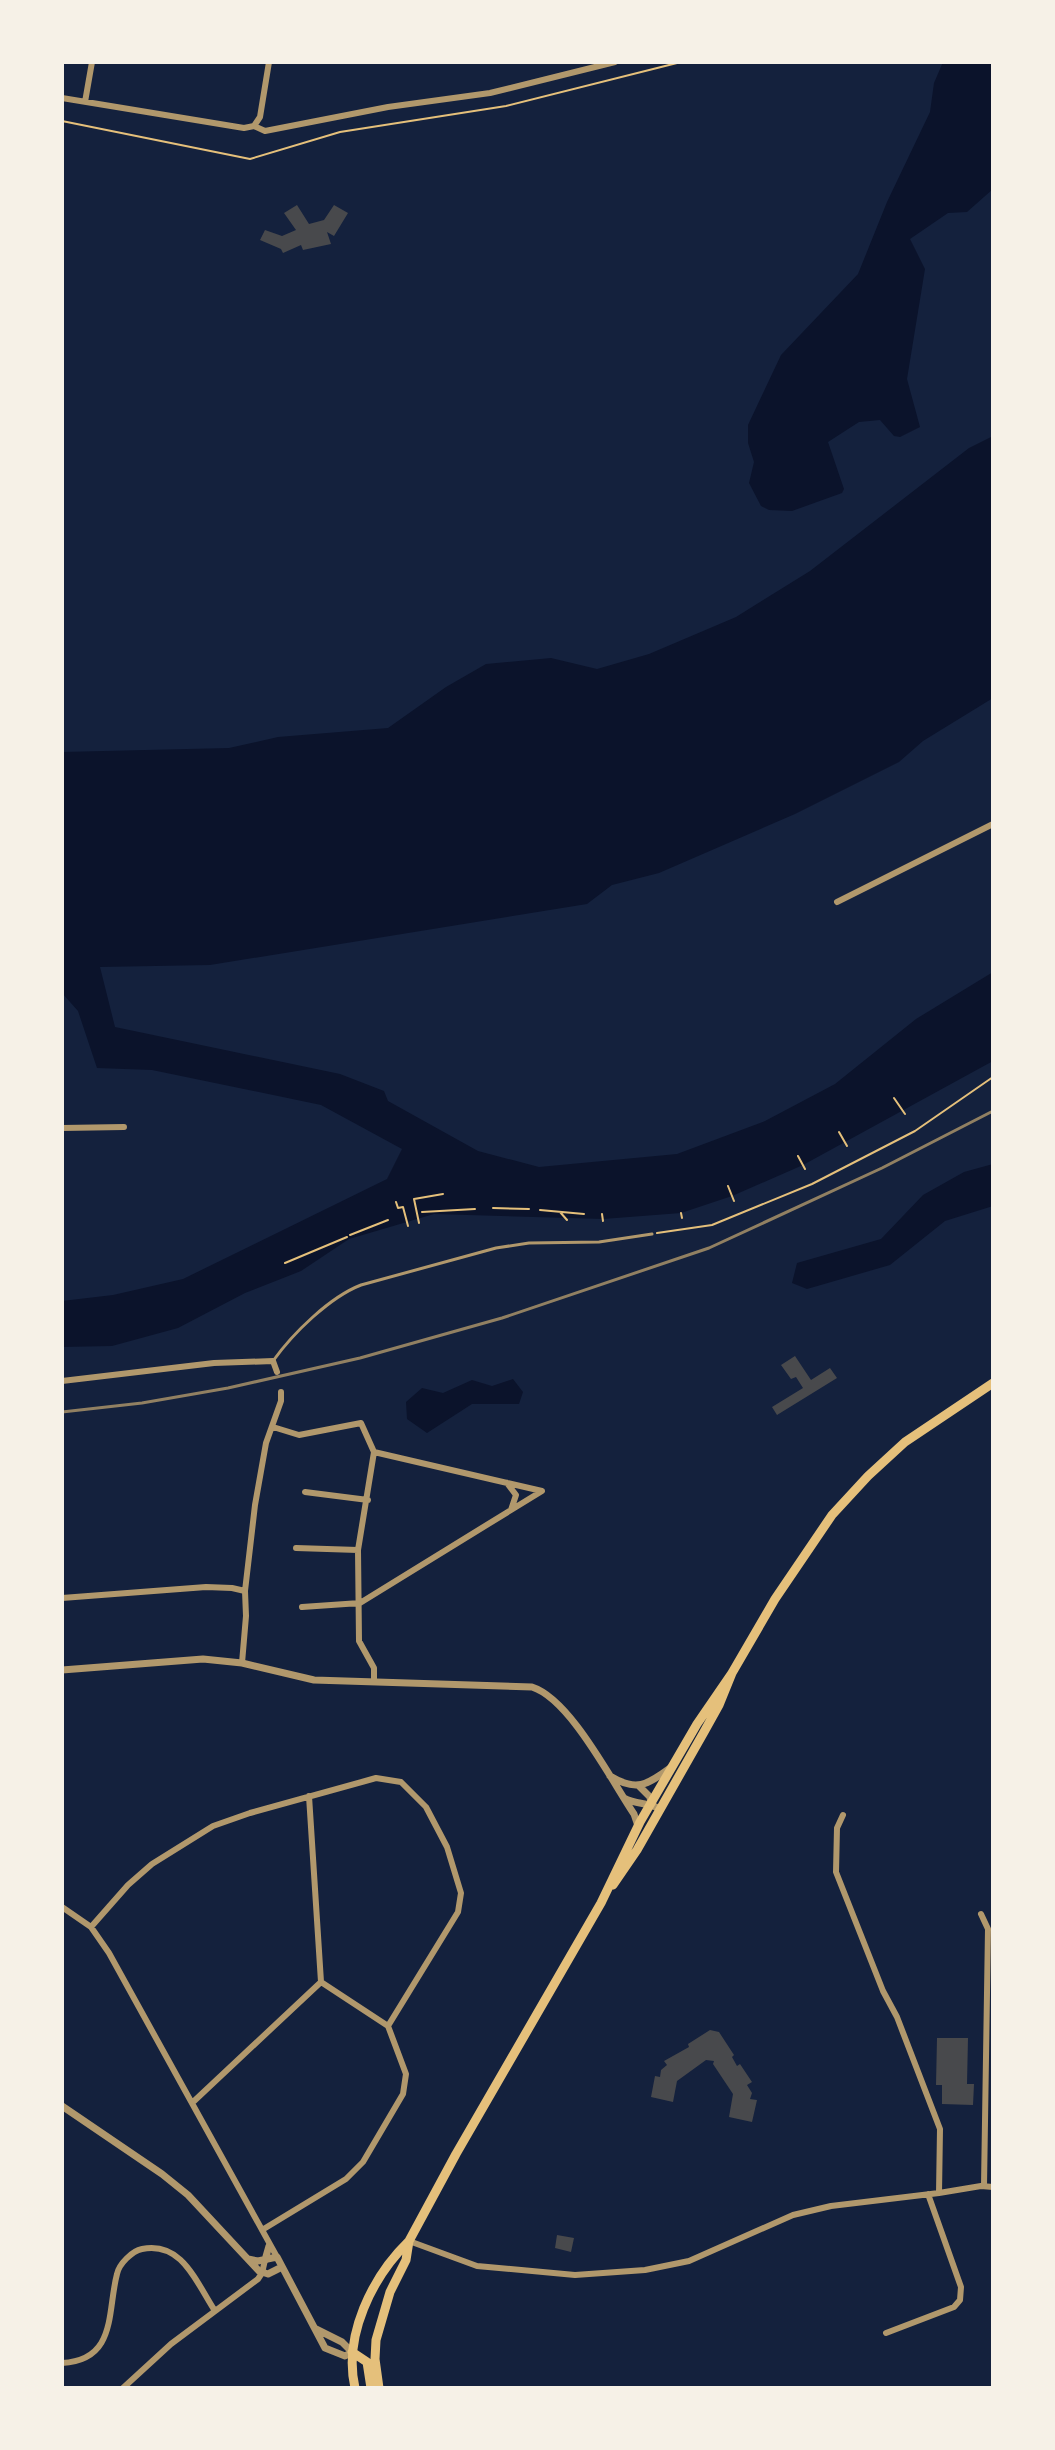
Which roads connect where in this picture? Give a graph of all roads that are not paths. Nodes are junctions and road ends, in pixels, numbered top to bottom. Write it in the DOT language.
graph roads {
  1 [pos="92,62"];
  2 [pos="269,62"];
  3 [pos="615,62"];
  4 [pos="62,98"];
  5 [pos="85,102"];
  6 [pos="254,126"];
  7 [pos="993,824"];
  8 [pos="837,902"];
  9 [pos="124,1127"];
  10 [pos="62,1128"];
  11 [pos="652,1234"];
  12 [pos="273,1361"];
  13 [pos="277,1372"];
  14 [pos="62,1381"];
  15 [pos="993,1383"];
  16 [pos="281,1392"];
  17 [pos="273,1427"];
  18 [pos="374,1452"];
  19 [pos="507,1483"];
  20 [pos="305,1492"];
  21 [pos="368,1500"];
  22 [pos="511,1510"];
  23 [pos="296,1548"];
  24 [pos="358,1550"];
  25 [pos="245,1591"];
  26 [pos="62,1598"];
  27 [pos="360,1603"];
  28 [pos="302,1607"];
  29 [pos="242,1663"];
  30 [pos="62,1670"];
  31 [pos="732,1673"];
  32 [pos="374,1682"];
  33 [pos="672,1767"];
  34 [pos="609,1776"];
  35 [pos="639,1786"];
  36 [pos="309,1796"];
  37 [pos="622,1797"];
  38 [pos="656,1806"];
  39 [pos="843,1815"];
  40 [pos="638,1826"];
  41 [pos="601,1903"];
  42 [pos="62,1907"];
  43 [pos="981,1914"];
  44 [pos="91,1927"];
  45 [pos="321,1982"];
  46 [pos="388,2026"];
  47 [pos="192,2103"];
  48 [pos="62,2106"];
  49 [pos="984,2186"];
  50 [pos="993,2187"];
  51 [pos="939,2193"];
  52 [pos="928,2194"];
  53 [pos="262,2230"];
  54 [pos="409,2241"];
  55 [pos="269,2246"];
  56 [pos="277,2257"];
  57 [pos="246,2258"];
  58 [pos="265,2260"];
  59 [pos="282,2267"];
  60 [pos="262,2273"];
  61 [pos="215,2311"];
  62 [pos="315,2327"];
  63 [pos="886,2333"];
  64 [pos="375,2346"];
  65 [pos="352,2352"];
  66 [pos="62,2363"];
  67 [pos="123,2388"];
  68 [pos="355,2388"];
  69 [pos="371,2388"];
  70 [pos="379,2388"];
  1 -- 5 [label="street"];
  2 -- 6 [label="street"];
  3 -- 6 [label="street"];
  4 -- 5 [label="street"];
  5 -- 6 [label="street"];
  7 -- 8 [label="street"];
  9 -- 10 [label="street"];
  11 -- 12 [label="lane"];
  12 -- 13 [label="street"];
  12 -- 14 [label="street"];
  15 -- 31 [label="main road"];
  16 -- 17 [label="street"];
  17 -- 18 [label="street"];
  17 -- 25 [label="street"];
  18 -- 19 [label="street"];
  18 -- 21 [label="street"];
  19 -- 22 [label="street"];
  19 -- 22 [label="street"];
  20 -- 21 [label="street"];
  21 -- 24 [label="street"];
  22 -- 27 [label="street"];
  23 -- 24 [label="street"];
  24 -- 27 [label="street"];
  25 -- 26 [label="street"];
  25 -- 29 [label="street"];
  27 -- 28 [label="street"];
  27 -- 32 [label="street"];
  29 -- 30 [label="street"];
  29 -- 32 [label="street"];
  31 -- 33 [label="main road"];
  31 -- 38 [label="main road"];
  32 -- 34 [label="street"];
  33 -- 35 [label="street"];
  33 -- 38 [label="main road"];
  34 -- 35 [label="street"];
  34 -- 37 [label="street"];
  35 -- 38 [label="street"];
  36 -- 44 [label="street"];
  36 -- 45 [label="street"];
  36 -- 46 [label="street"];
  37 -- 38 [label="street"];
  37 -- 40 [label="street"];
  38 -- 40 [label="main road"];
  38 -- 41 [label="main road"];
  39 -- 51 [label="street"];
  40 -- 41 [label="main road"];
  41 -- 54 [label="main road"];
  42 -- 44 [label="street"];
  43 -- 49 [label="street"];
  44 -- 47 [label="street"];
  45 -- 46 [label="street"];
  45 -- 47 [label="street"];
  46 -- 53 [label="street"];
  47 -- 53 [label="street"];
  48 -- 57 [label="street"];
  49 -- 50 [label="street"];
  49 -- 51 [label="street"];
  51 -- 52 [label="street"];
  52 -- 54 [label="street"];
  52 -- 63 [label="street"];
  53 -- 55 [label="street"];
  54 -- 64 [label="main road"];
  54 -- 65 [label="main road"];
  55 -- 56 [label="street"];
  55 -- 58 [label="street"];
  56 -- 58 [label="street"];
  56 -- 59 [label="street"];
  57 -- 58 [label="street"];
  57 -- 60 [label="street"];
  58 -- 60 [label="street"];
  59 -- 60 [label="street"];
  59 -- 62 [label="street"];
  60 -- 61 [label="street"];
  61 -- 66 [label="street"];
  61 -- 67 [label="street"];
  62 -- 65 [label="street"];
  62 -- 65 [label="street"];
  64 -- 65 [label="main road"];
  64 -- 70 [label="main road"];
  65 -- 68 [label="main road"];
  65 -- 69 [label="main road"];
}
